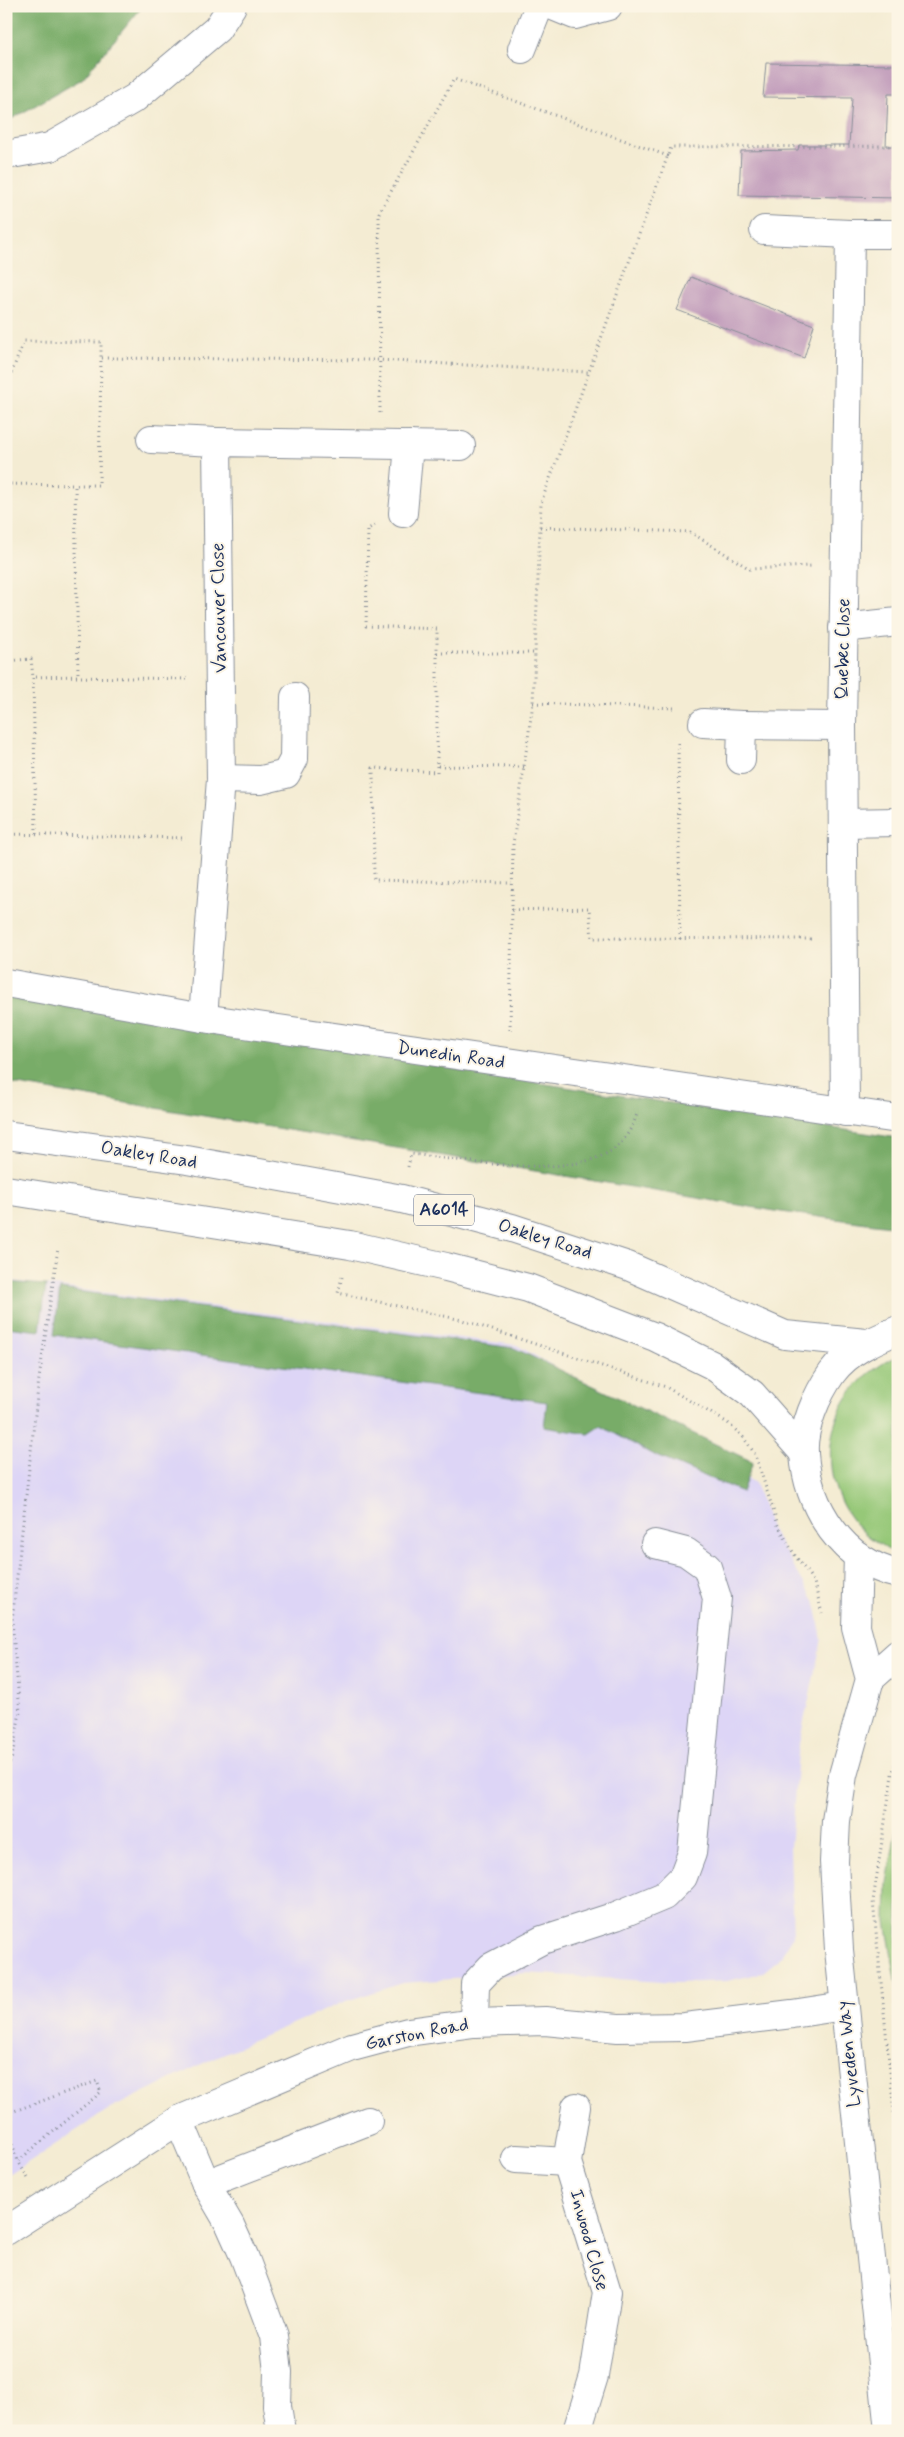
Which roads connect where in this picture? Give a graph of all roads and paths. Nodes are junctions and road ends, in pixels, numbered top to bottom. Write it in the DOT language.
graph roads {
  1 [pos="232,6"];
  2 [pos="539,6"];
  3 [pos="553,6"];
  4 [pos="608,6"];
  5 [pos="522,49"];
  6 [pos="898,146"];
  7 [pos="6,156"];
  8 [pos="668,156"];
  9 [pos="764,230"];
  10 [pos="850,234"];
  11 [pos="898,234"];
  12 [pos="101,358"];
  13 [pos="378,360"];
  14 [pos="588,372"];
  15 [pos="6,387"];
  16 [pos="151,439"];
  17 [pos="217,442"];
  18 [pos="380,444"];
  19 [pos="408,445"];
  20 [pos="461,446"];
  21 [pos="6,484"];
  22 [pos="75,485"];
  23 [pos="403,513"];
  24 [pos="378,523"];
  25 [pos="540,527"];
  26 [pos="845,564"];
  27 [pos="898,622"];
  28 [pos="843,628"];
  29 [pos="437,653"];
  30 [pos="535,653"];
  31 [pos="6,661"];
  32 [pos="32,677"];
  33 [pos="76,677"];
  34 [pos="219,679"];
  35 [pos="295,697"];
  36 [pos="533,703"];
  37 [pos="691,719"];
  38 [pos="742,725"];
  39 [pos="842,726"];
  40 [pos="678,742"];
  41 [pos="741,760"];
  42 [pos="437,766"];
  43 [pos="524,766"];
  44 [pos="221,779"];
  45 [pos="898,822"];
  46 [pos="843,823"];
  47 [pos="6,834"];
  48 [pos="36,834"];
  49 [pos="216,838"];
  50 [pos="512,883"];
  51 [pos="512,910"];
  52 [pos="680,939"];
  53 [pos="844,939"];
  54 [pos="6,983"];
  55 [pos="203,1018"];
  56 [pos="510,1063"];
  57 [pos="648,1084"];
  58 [pos="845,1112"];
  59 [pos="898,1119"];
  60 [pos="6,1135"];
  61 [pos="411,1154"];
  62 [pos="6,1190"];
  63 [pos="58,1248"];
  64 [pos="338,1293"];
  65 [pos="898,1330"];
  66 [pos="866,1343"];
  67 [pos="804,1452"];
  68 [pos="655,1544"];
  69 [pos="858,1556"];
  70 [pos="898,1574"];
  71 [pos="824,1620"];
  72 [pos="898,1654"];
  73 [pos="870,1679"];
  74 [pos="898,1754"];
  75 [pos="6,1772"];
  76 [pos="844,2006"];
  77 [pos="474,2023"];
  78 [pos="576,2107"];
  79 [pos="6,2114"];
  80 [pos="179,2120"];
  81 [pos="368,2122"];
  82 [pos="6,2125"];
  83 [pos="898,2153"];
  84 [pos="516,2159"];
  85 [pos="18,2161"];
  86 [pos="567,2162"];
  87 [pos="206,2184"];
  88 [pos="44,2206"];
  89 [pos="6,2231"];
  90 [pos="281,2431"];
  91 [pos="577,2431"];
  92 [pos="888,2431"];
  1 -- 7 [label="street"];
  2 -- 5 [label="street"];
  3 -- 4 [label="street"];
  6 -- 8 [label="path"];
  8 -- 13 [label="path"];
  8 -- 14 [label="path"];
  9 -- 10 [label="street"];
  10 -- 11 [label="street"];
  10 -- 26 [label="street, Quebec Close"];
  12 -- 13 [label="path"];
  12 -- 15 [label="path"];
  12 -- 22 [label="path"];
  13 -- 14 [label="path"];
  13 -- 18 [label="path"];
  14 -- 25 [label="path"];
  16 -- 17 [label="street"];
  17 -- 18 [label="street"];
  17 -- 34 [label="street, Vancouver Close"];
  18 -- 19 [label="street"];
  19 -- 20 [label="street"];
  19 -- 23 [label="street"];
  21 -- 22 [label="path"];
  22 -- 33 [label="path"];
  24 -- 29 [label="path"];
  25 -- 26 [label="path"];
  25 -- 30 [label="path"];
  26 -- 28 [label="street, Quebec Close"];
  27 -- 28 [label="street"];
  28 -- 39 [label="street, Quebec Close"];
  29 -- 30 [label="path"];
  29 -- 42 [label="path"];
  30 -- 36 [label="path"];
  31 -- 32 [label="path"];
  32 -- 33 [label="path"];
  32 -- 48 [label="path"];
  33 -- 34 [label="path"];
  34 -- 44 [label="street, Vancouver Close"];
  35 -- 44 [label="street"];
  36 -- 37 [label="path"];
  36 -- 43 [label="path"];
  37 -- 38 [label="street"];
  38 -- 39 [label="street"];
  38 -- 41 [label="street"];
  39 -- 46 [label="street, Quebec Close"];
  40 -- 52 [label="path"];
  42 -- 43 [label="path"];
  42 -- 50 [label="path"];
  43 -- 50 [label="path"];
  44 -- 49 [label="street, Vancouver Close"];
  45 -- 46 [label="street"];
  46 -- 53 [label="street, Quebec Close"];
  47 -- 48 [label="path"];
  48 -- 49 [label="path"];
  49 -- 55 [label="street, Vancouver Close"];
  50 -- 51 [label="path"];
  51 -- 52 [label="path"];
  51 -- 56 [label="path"];
  52 -- 53 [label="path"];
  53 -- 58 [label="street, Quebec Close"];
  54 -- 55 [label="street, Dunedin Road"];
  55 -- 56 [label="street, Dunedin Road"];
  56 -- 57 [label="street, Dunedin Road"];
  57 -- 58 [label="street, Dunedin Road"];
  57 -- 61 [label="path"];
  58 -- 59 [label="street, Dunedin Road"];
  60 -- 66 [label="street, Oakley Road / A6014"];
  62 -- 67 [label="street"];
  63 -- 75 [label="path"];
  64 -- 71 [label="path"];
  65 -- 66 [label="street"];
  66 -- 67 [label="street"];
  67 -- 69 [label="street"];
  68 -- 77 [label="street"];
  69 -- 70 [label="street"];
  69 -- 73 [label="street"];
  72 -- 73 [label="street"];
  73 -- 76 [label="street, Lyveden Way"];
  74 -- 83 [label="path"];
  76 -- 77 [label="street, Garston Road"];
  76 -- 92 [label="street, Lyveden Way"];
  77 -- 80 [label="street, Garston Road"];
  78 -- 86 [label="street, Inwood Close"];
  79 -- 85 [label="path"];
  80 -- 87 [label="street"];
  80 -- 88 [label="street, Garston Road"];
  81 -- 87 [label="street"];
  82 -- 85 [label="path"];
  84 -- 86 [label="street"];
  85 -- 88 [label="path"];
  86 -- 91 [label="street, Inwood Close"];
  87 -- 90 [label="street"];
  88 -- 89 [label="street, Garston Road"];
}
